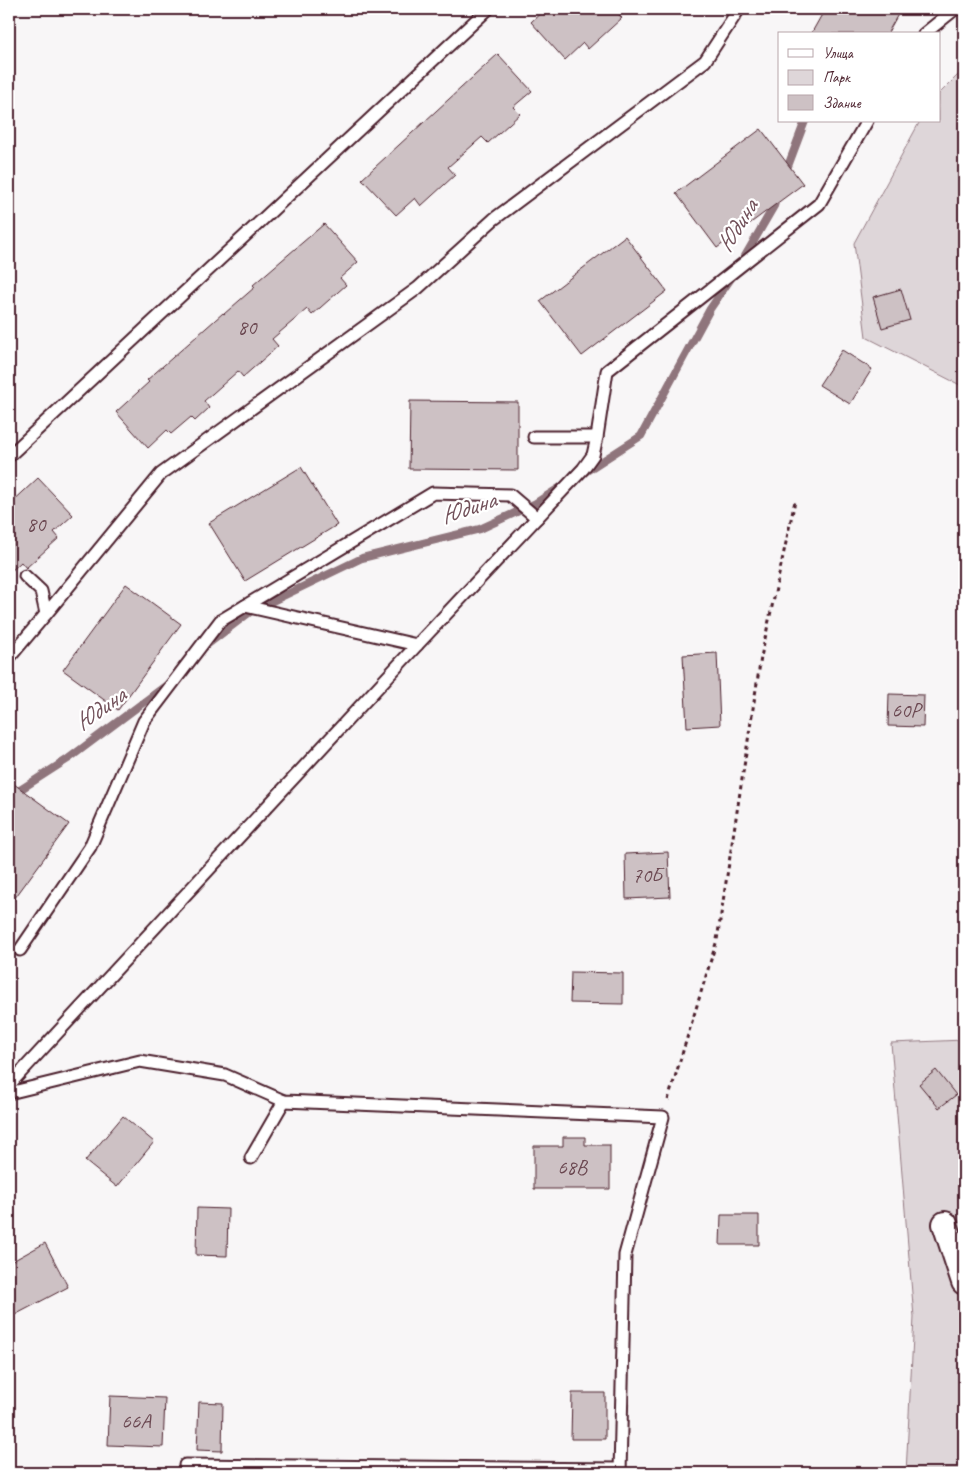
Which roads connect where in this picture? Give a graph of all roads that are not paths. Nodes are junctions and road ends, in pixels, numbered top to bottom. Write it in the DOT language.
graph roads {
  1 [pos="488,9"];
  2 [pos="739,9"];
  3 [pos="955,9"];
  4 [pos="926,32"];
  5 [pos="866,122"];
  6 [pos="534,437"];
  7 [pos="597,437"];
  8 [pos="9,456"];
  9 [pos="537,518"];
  10 [pos="25,576"];
  11 [pos="245,606"];
  12 [pos="46,614"];
  13 [pos="417,645"];
  14 [pos="9,658"];
  15 [pos="20,950"];
  16 [pos="9,1085"];
  17 [pos="9,1093"];
  18 [pos="284,1101"];
  19 [pos="250,1158"];
  20 [pos="945,1224"];
  21 [pos="964,1282"];
  22 [pos="185,1465"];
  23 [pos="620,1471"];
  1 -- 8 [label="lane"];
  2 -- 12 [label="lane"];
  3 -- 4 [label="lane"];
  5 -- 7 [label="lane"];
  6 -- 7 [label="lane"];
  7 -- 9 [label="lane"];
  9 -- 11 [label="lane"];
  9 -- 13 [label="lane"];
  10 -- 12 [label="lane"];
  11 -- 13 [label="lane"];
  11 -- 15 [label="lane"];
  12 -- 14 [label="lane"];
  13 -- 16 [label="lane"];
  17 -- 18 [label="lane"];
  18 -- 19 [label="lane"];
  18 -- 23 [label="lane"];
  20 -- 21 [label="street"];
  22 -- 23 [label="lane"];
}
